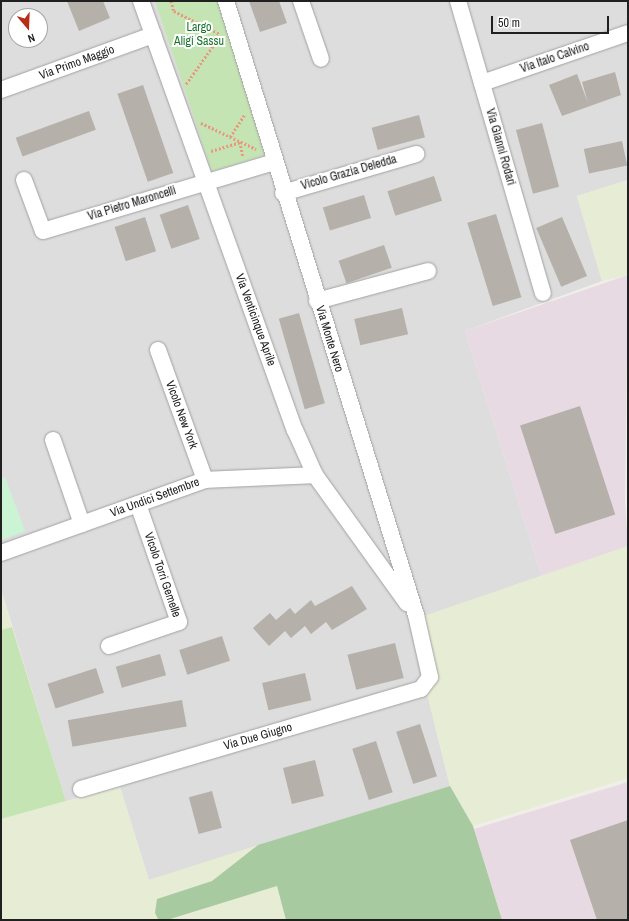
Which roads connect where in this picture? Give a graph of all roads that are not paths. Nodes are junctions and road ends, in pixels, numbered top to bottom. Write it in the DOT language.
graph roads {
  1 [pos="141,1"];
  2 [pos="226,1"];
  3 [pos="301,1"];
  4 [pos="458,1"];
  5 [pos="628,33"];
  6 [pos="153,35"];
  7 [pos="321,59"];
  8 [pos="482,83"];
  9 [pos="1,90"];
  10 [pos="416,154"];
  11 [pos="274,162"];
  12 [pos="24,180"];
  13 [pos="206,182"];
  14 [pos="283,193"];
  15 [pos="428,271"];
  16 [pos="543,293"];
  17 [pos="317,301"];
  18 [pos="158,350"];
  19 [pos="53,440"];
  20 [pos="315,475"];
  21 [pos="205,480"];
  22 [pos="138,504"];
  23 [pos="82,524"];
  24 [pos="1,552"];
  25 [pos="416,616"];
  26 [pos="109,646"];
  27 [pos="430,677"];
  28 [pos="81,789"];
  1 -- 6 [label="street, Via Venticinque Aprile"];
  2 -- 11 [label="street, Via Monte Nero"];
  3 -- 7 [label="street"];
  4 -- 8 [label="street, Via Gianni Rodari"];
  5 -- 8 [label="street, Via Italo Calvino"];
  6 -- 9 [label="street, Via Primo Maggio"];
  6 -- 13 [label="street, Via Venticinque Aprile"];
  8 -- 16 [label="street, Via Gianni Rodari"];
  10 -- 14 [label="street, Vicolo Grazia Deledda"];
  11 -- 13 [label="street, Via Pietro Maroncelli"];
  11 -- 14 [label="street, Via Monte Nero"];
  12 -- 13 [label="street, Via Pietro Maroncelli"];
  13 -- 20 [label="street, Via Venticinque Aprile"];
  14 -- 17 [label="street, Via Monte Nero"];
  15 -- 17 [label="street"];
  17 -- 25 [label="street, Via Monte Nero"];
  18 -- 21 [label="street, Vicolo New York"];
  19 -- 23 [label="street"];
  20 -- 21 [label="street, Via Undici Settembre"];
  20 -- 25 [label="street, Via Venticinque Aprile"];
  21 -- 22 [label="street, Via Undici Settembre"];
  22 -- 23 [label="street, Via Undici Settembre"];
  22 -- 26 [label="street, Vicolo Torri Gemelle"];
  23 -- 24 [label="street, Via Undici Settembre"];
  25 -- 27 [label="street, Via Monte Nero"];
  27 -- 28 [label="street, Via Due Giugno"];
}
